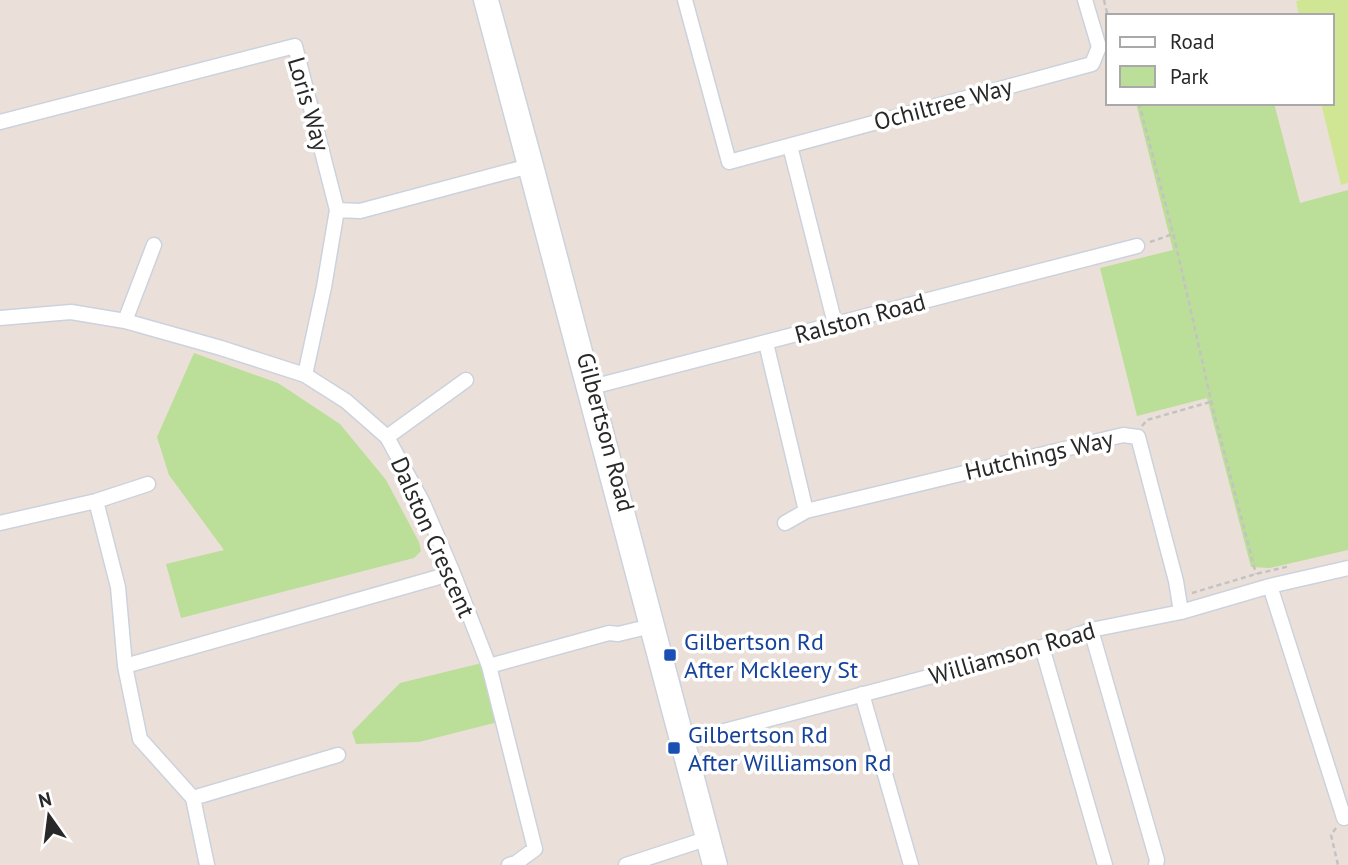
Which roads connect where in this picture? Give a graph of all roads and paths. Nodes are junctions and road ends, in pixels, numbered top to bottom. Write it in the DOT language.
graph roads {
  1 [pos="481,0"];
  2 [pos="491,0"];
  3 [pos="684,0"];
  4 [pos="1085,0"];
  5 [pos="1140,105"];
  6 [pos="0,122"];
  7 [pos="790,146"];
  8 [pos="531,166"];
  9 [pos="337,210"];
  10 [pos="1173,234"];
  11 [pos="154,245"];
  12 [pos="1137,246"];
  13 [pos="0,318"];
  14 [pos="125,321"];
  15 [pos="835,324"];
  16 [pos="766,343"];
  17 [pos="305,374"];
  18 [pos="466,380"];
  19 [pos="589,388"];
  20 [pos="1211,402"];
  21 [pos="1132,436"];
  22 [pos="387,437"];
  23 [pos="148,484"];
  24 [pos="96,501"];
  25 [pos="806,511"];
  26 [pos="0,523"];
  27 [pos="785,523"];
  28 [pos="1348,568"];
  29 [pos="453,573"];
  30 [pos="1176,581"];
  31 [pos="1270,586"];
  32 [pos="1181,612"];
  33 [pos="651,622"];
  34 [pos="1091,630"];
  35 [pos="1042,647"];
  36 [pos="125,666"];
  37 [pos="489,666"];
  38 [pos="862,694"];
  39 [pos="682,742"];
  40 [pos="338,755"];
  41 [pos="193,798"];
  42 [pos="1344,818"];
  43 [pos="708,838"];
  44 [pos="532,859"];
  45 [pos="207,865"];
  46 [pos="509,865"];
  47 [pos="625,865"];
  48 [pos="710,865"];
  49 [pos="720,865"];
  50 [pos="911,865"];
  51 [pos="1105,865"];
  52 [pos="1156,865"];
  53 [pos="1338,865"];
  1 -- 8 [label="street, Gilbertson Road"];
  2 -- 8 [label="street, Gilbertson Road"];
  3 -- 7 [label="street, Ochiltree Way"];
  4 -- 7 [label="street, Ochiltree Way"];
  5 -- 10 [label="path"];
  6 -- 9 [label="street, Loris Way"];
  7 -- 15 [label="street"];
  8 -- 9 [label="street"];
  8 -- 19 [label="street, Gilbertson Road"];
  9 -- 17 [label="street, Loris Way"];
  10 -- 12 [label="path"];
  10 -- 20 [label="path"];
  11 -- 14 [label="street"];
  12 -- 15 [label="street, Ralston Road"];
  13 -- 14 [label="street, Dalston Crescent"];
  14 -- 17 [label="street, Dalston Crescent"];
  15 -- 16 [label="street, Ralston Road"];
  16 -- 19 [label="street, Ralston Road"];
  16 -- 25 [label="street"];
  17 -- 22 [label="street, Dalston Crescent"];
  18 -- 22 [label="street"];
  19 -- 33 [label="street, Gilbertson Road"];
  20 -- 21 [label="path"];
  20 -- 30 [label="path"];
  21 -- 25 [label="street, Hutchings Way"];
  21 -- 30 [label="street, Hutchings Way"];
  22 -- 29 [label="street, Dalston Crescent"];
  23 -- 24 [label="street"];
  24 -- 26 [label="street"];
  24 -- 36 [label="street"];
  25 -- 27 [label="street, Hutchings Way"];
  28 -- 31 [label="street, Williamson Road"];
  29 -- 36 [label="street"];
  29 -- 37 [label="street, Dalston Crescent"];
  30 -- 32 [label="street, Hutchings Way"];
  31 -- 32 [label="street, Williamson Road"];
  31 -- 42 [label="street"];
  32 -- 34 [label="street, Williamson Road"];
  33 -- 37 [label="street"];
  33 -- 39 [label="street, Gilbertson Road"];
  34 -- 35 [label="street, Williamson Road"];
  34 -- 52 [label="street"];
  35 -- 38 [label="street, Williamson Road"];
  35 -- 51 [label="street"];
  36 -- 41 [label="street"];
  37 -- 44 [label="street, Dalston Crescent"];
  38 -- 39 [label="street, Williamson Road"];
  38 -- 50 [label="street"];
  39 -- 43 [label="street, Gilbertson Road"];
  40 -- 41 [label="street"];
  41 -- 45 [label="street"];
  42 -- 53 [label="path"];
  43 -- 47 [label="street"];
  43 -- 48 [label="street, Gilbertson Road"];
  43 -- 49 [label="street, Gilbertson Road"];
  44 -- 46 [label="street, Dalston Crescent"];
}
